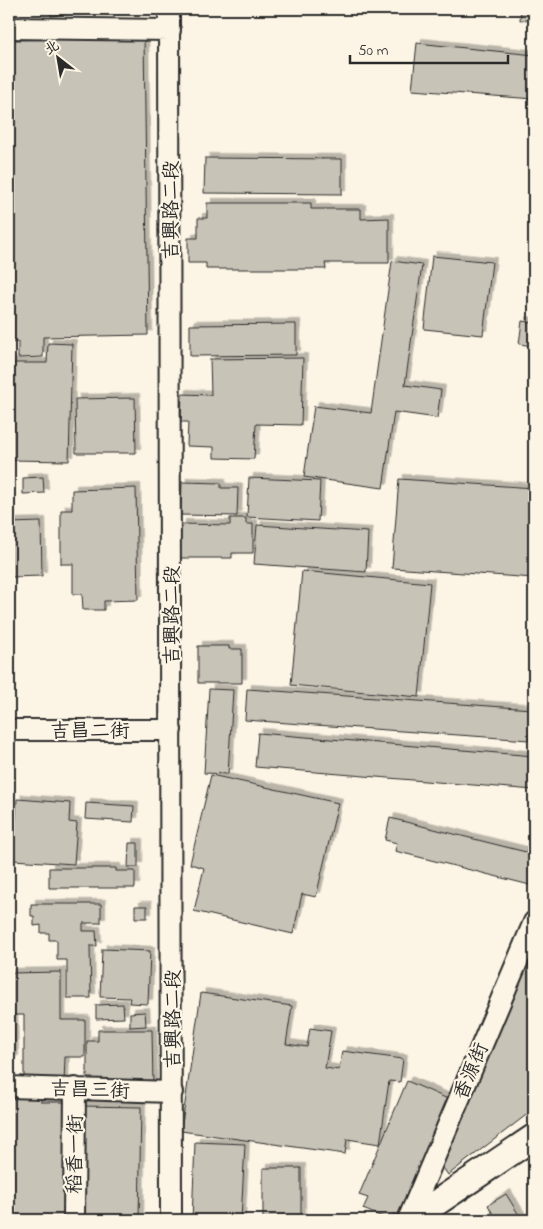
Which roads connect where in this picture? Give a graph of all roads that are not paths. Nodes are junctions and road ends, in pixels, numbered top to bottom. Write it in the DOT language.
graph roads {
  1 [pos="169,9"];
  2 [pos="9,28"];
  3 [pos="170,30"];
  4 [pos="9,730"];
  5 [pos="171,730"];
  6 [pos="534,922"];
  7 [pos="9,1087"];
  8 [pos="75,1088"];
  9 [pos="172,1092"];
  10 [pos="534,1137"];
  11 [pos="74,1220"];
  12 [pos="171,1220"];
  13 [pos="409,1220"];
  1 -- 3 [label="street, 吉興路二段"];
  2 -- 3 [label="street"];
  3 -- 5 [label="street, 吉興路二段"];
  4 -- 5 [label="street, 吉昌二街"];
  5 -- 9 [label="street, 吉興路二段"];
  6 -- 13 [label="street, 香源街"];
  7 -- 8 [label="street, 吉昌三街"];
  8 -- 9 [label="street, 吉昌三街"];
  8 -- 11 [label="street, 稻香一街"];
  9 -- 12 [label="street, 吉興路二段"];
  10 -- 13 [label="street"];
}
